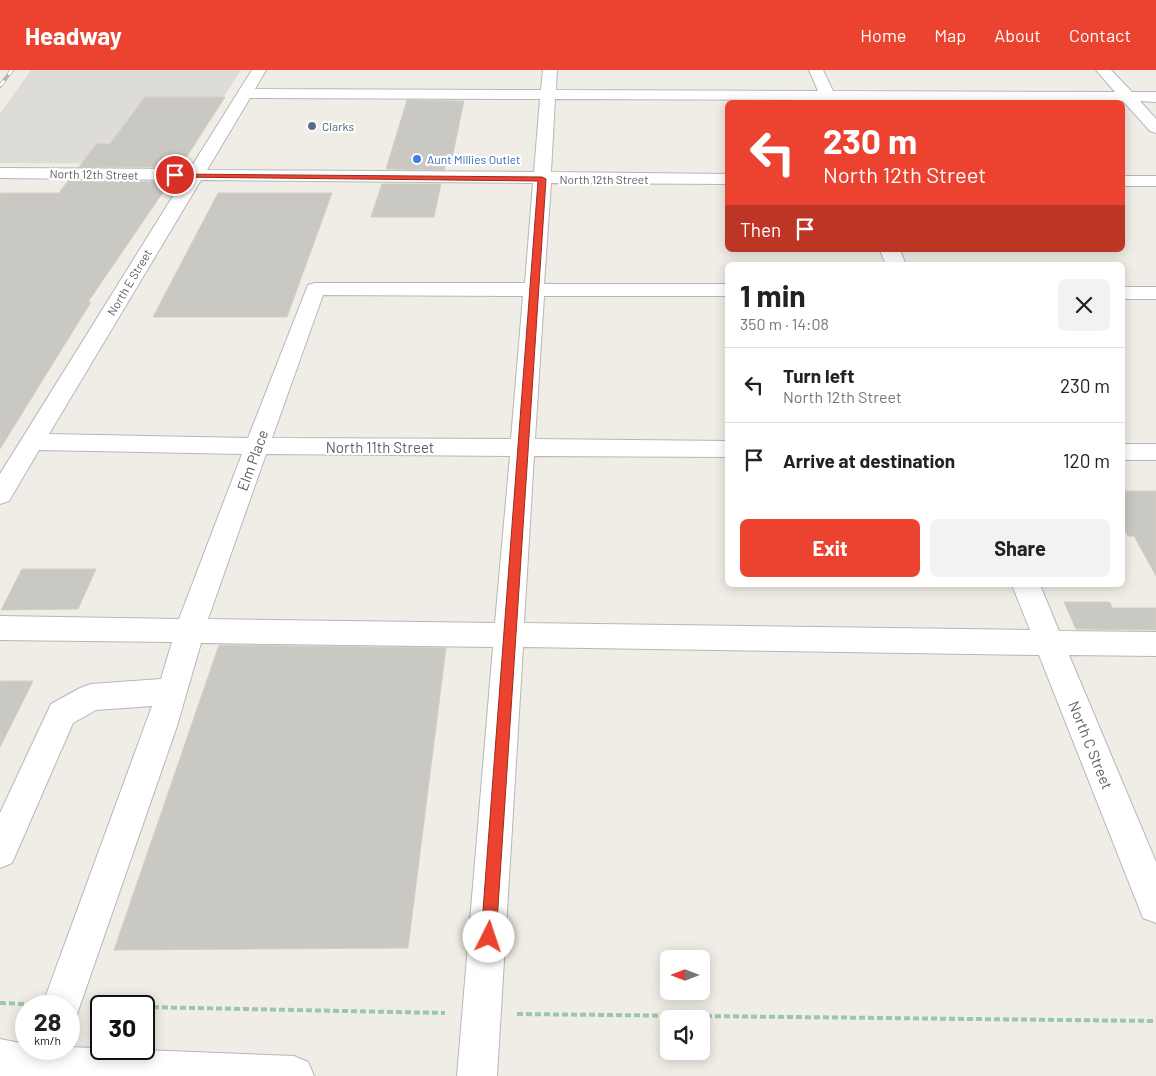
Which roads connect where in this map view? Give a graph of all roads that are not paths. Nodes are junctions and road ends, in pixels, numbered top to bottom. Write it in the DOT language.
graph roads {
  1 [pos="259,70"];
  2 [pos="550,70"];
  3 [pos="816,70"];
  4 [pos="1103,70"];
  5 [pos="245,93"];
  6 [pos="548,93"];
  7 [pos="1128,97"];
  8 [pos="1156,97"];
  9 [pos="828,99"];
  10 [pos="1156,128"];
  11 [pos="0,173"];
  12 [pos="195,175"];
  13 [pos="542,179"];
  14 [pos="725,180"];
  15 [pos="1125,181"];
  16 [pos="1156,181"];
  17 [pos="534,289"];
  18 [pos="725,290"];
  19 [pos="1125,293"];
  20 [pos="1156,293"];
  21 [pos="32,442"];
  22 [pos="257,446"];
  23 [pos="523,448"];
  24 [pos="725,449"];
  25 [pos="1125,452"];
  26 [pos="1156,452"];
  27 [pos="0,495"];
  28 [pos="1027,587"];
  29 [pos="0,628"];
  30 [pos="190,631"];
  31 [pos="509,635"];
  32 [pos="1050,643"];
  33 [pos="1156,644"];
  34 [pos="171,692"];
  35 [pos="0,851"];
  36 [pos="1156,905"];
  37 [pos="65,995"];
  38 [pos="0,1059"];
  39 [pos="40,1064"];
  40 [pos="254,1075"];
  41 [pos="294,1076"];
  42 [pos="477,1076"];
  1 -- 5 [label="street, North E Street"];
  2 -- 6 [label="street"];
  3 -- 9 [label="street"];
  4 -- 7 [label="street"];
  5 -- 6 [label="street"];
  5 -- 12 [label="street, North E Street"];
  6 -- 9 [label="street"];
  6 -- 13 [label="street"];
  7 -- 8 [label="street"];
  7 -- 9 [label="street"];
  7 -- 10 [label="street"];
  11 -- 12 [label="street, North 12th Street"];
  12 -- 13 [label="street, North 12th Street"];
  12 -- 21 [label="street, North E Street"];
  13 -- 14 [label="street, North 12th Street"];
  13 -- 17 [label="street"];
  15 -- 16 [label="street"];
  17 -- 18 [label="street"];
  17 -- 22 [label="street, Elm Place"];
  17 -- 23 [label="street"];
  19 -- 20 [label="street"];
  21 -- 22 [label="street, North 11th Street"];
  21 -- 27 [label="street, North E Street"];
  22 -- 23 [label="street, North 11th Street"];
  22 -- 30 [label="street, Elm Place"];
  23 -- 24 [label="street, North 11th Street"];
  23 -- 31 [label="street"];
  25 -- 26 [label="street"];
  28 -- 32 [label="street, North C Street"];
  29 -- 30 [label="street"];
  30 -- 31 [label="street"];
  30 -- 34 [label="street, Elm Place"];
  31 -- 32 [label="street"];
  31 -- 42 [label="street"];
  32 -- 33 [label="street"];
  32 -- 36 [label="street, North C Street"];
  34 -- 35 [label="street"];
  34 -- 37 [label="street, Elm Place"];
  38 -- 39 [label="street"];
  39 -- 40 [label="street"];
  40 -- 41 [label="street"];
}
